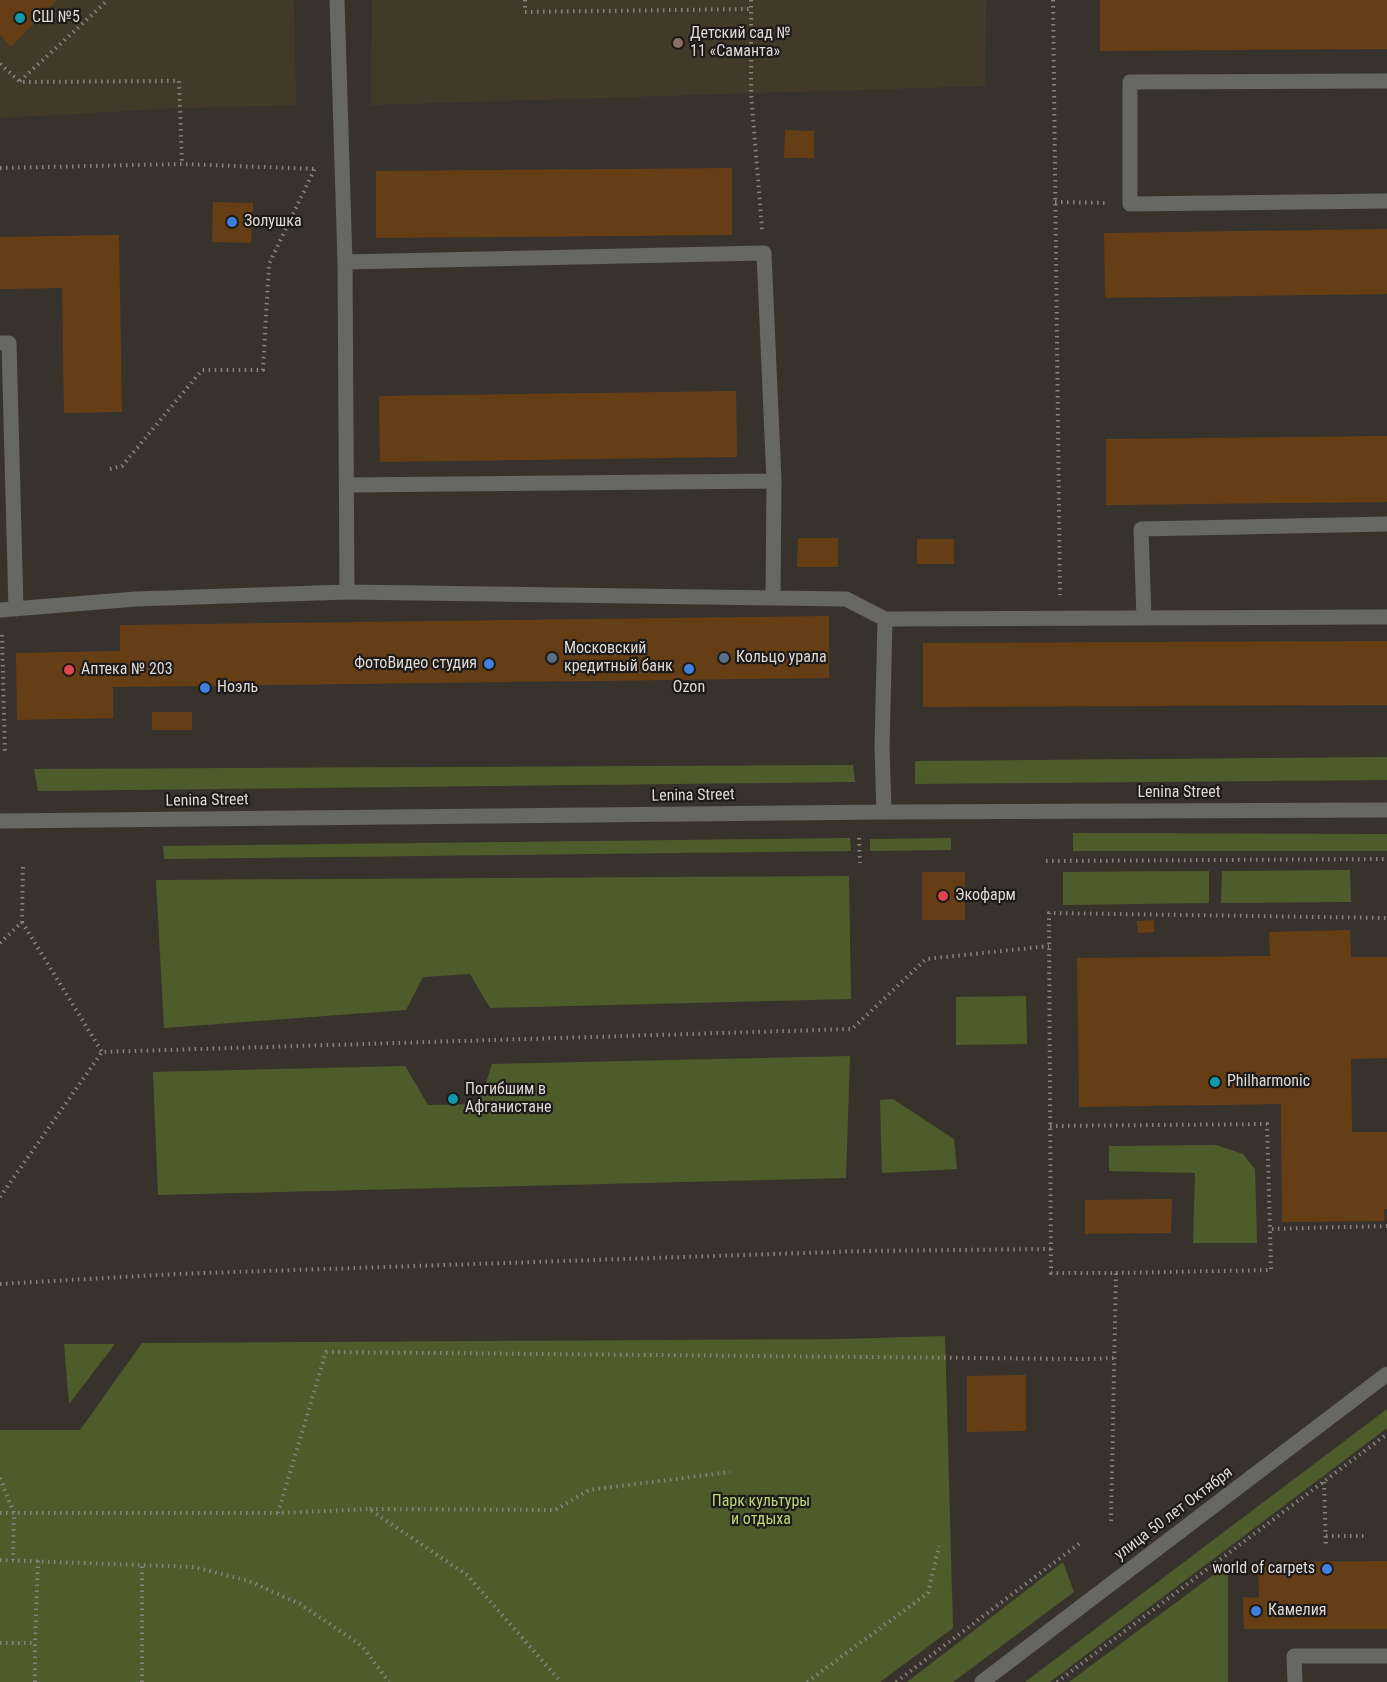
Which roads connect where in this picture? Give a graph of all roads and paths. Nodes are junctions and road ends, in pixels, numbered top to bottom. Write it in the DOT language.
graph roads {
  1 [pos="108,0"];
  2 [pos="337,0"];
  3 [pos="525,0"];
  4 [pos="751,0"];
  5 [pos="1053,0"];
  6 [pos="751,9"];
  7 [pos="0,64"];
  8 [pos="1387,81"];
  9 [pos="20,82"];
  10 [pos="182,164"];
  11 [pos="0,168"];
  12 [pos="1387,201"];
  13 [pos="1055,202"];
  14 [pos="1130,204"];
  15 [pos="764,253"];
  16 [pos="345,262"];
  17 [pos="0,343"];
  18 [pos="110,469"];
  19 [pos="774,481"];
  20 [pos="347,485"];
  21 [pos="1387,524"];
  22 [pos="348,592"];
  23 [pos="773,598"];
  24 [pos="6,609"];
  25 [pos="1060,617"];
  26 [pos="1387,617"];
  27 [pos="1144,618"];
  28 [pos="885,619"];
  29 [pos="5,755"];
  30 [pos="1387,810"];
  31 [pos="884,813"];
  32 [pos="0,821"];
  33 [pos="859,838"];
  34 [pos="1387,859"];
  35 [pos="1046,861"];
  36 [pos="23,863"];
  37 [pos="860,863"];
  38 [pos="1387,918"];
  39 [pos="22,922"];
  40 [pos="0,943"];
  41 [pos="1049,946"];
  42 [pos="102,1052"];
  43 [pos="1050,1126"];
  44 [pos="0,1197"];
  45 [pos="1387,1226"];
  46 [pos="1270,1229"];
  47 [pos="1051,1249"];
  48 [pos="1116,1273"];
  49 [pos="0,1284"];
  50 [pos="1114,1358"];
  51 [pos="1387,1374"];
  52 [pos="1387,1434"];
  53 [pos="730,1472"];
  54 [pos="0,1478"];
  55 [pos="1324,1482"];
  56 [pos="369,1509"];
  57 [pos="278,1512"];
  58 [pos="0,1513"];
  59 [pos="14,1513"];
  60 [pos="1111,1521"];
  61 [pos="1326,1536"];
  62 [pos="1365,1536"];
  63 [pos="1080,1543"];
  64 [pos="939,1546"];
  65 [pos="1326,1548"];
  66 [pos="0,1560"];
  67 [pos="13,1560"];
  68 [pos="38,1560"];
  69 [pos="142,1564"];
  70 [pos="0,1643"];
  71 [pos="34,1643"];
  72 [pos="1387,1656"];
  73 [pos="35,1682"];
  74 [pos="142,1682"];
  75 [pos="389,1682"];
  76 [pos="561,1682"];
  77 [pos="807,1682"];
  78 [pos="896,1682"];
  79 [pos="982,1682"];
  80 [pos="1057,1682"];
  81 [pos="1295,1682"];
  1 -- 9 [label="path"];
  2 -- 16 [label="street"];
  3 -- 6 [label="path"];
  4 -- 6 [label="path"];
  5 -- 13 [label="path"];
  6 -- 15 [label="path"];
  7 -- 9 [label="path"];
  8 -- 14 [label="street"];
  9 -- 10 [label="path"];
  10 -- 11 [label="path"];
  10 -- 18 [label="path"];
  12 -- 14 [label="street"];
  13 -- 14 [label="path"];
  13 -- 25 [label="path"];
  15 -- 16 [label="street"];
  15 -- 19 [label="street"];
  16 -- 20 [label="street"];
  17 -- 24 [label="street"];
  19 -- 20 [label="street"];
  19 -- 23 [label="street"];
  20 -- 22 [label="street"];
  21 -- 27 [label="street"];
  22 -- 23 [label="street"];
  22 -- 24 [label="street"];
  23 -- 28 [label="street"];
  24 -- 29 [label="path"];
  25 -- 27 [label="street"];
  25 -- 28 [label="street"];
  26 -- 27 [label="street"];
  28 -- 31 [label="street"];
  30 -- 31 [label="street, Lenina Street"];
  31 -- 32 [label="street, Lenina Street"];
  33 -- 37 [label="path"];
  34 -- 35 [label="path"];
  36 -- 39 [label="path"];
  38 -- 41 [label="path"];
  39 -- 40 [label="path"];
  39 -- 42 [label="path"];
  41 -- 42 [label="path"];
  41 -- 43 [label="path"];
  42 -- 44 [label="path"];
  43 -- 46 [label="path"];
  43 -- 47 [label="path"];
  45 -- 46 [label="path"];
  46 -- 48 [label="path"];
  47 -- 48 [label="path"];
  47 -- 49 [label="path"];
  48 -- 50 [label="path"];
  50 -- 57 [label="path"];
  50 -- 60 [label="path"];
  51 -- 79 [label="street, улица 50 лет Октября"];
  52 -- 55 [label="path"];
  53 -- 56 [label="path"];
  54 -- 59 [label="path"];
  55 -- 61 [label="path"];
  55 -- 80 [label="path"];
  56 -- 57 [label="path"];
  56 -- 76 [label="path"];
  57 -- 59 [label="path"];
  58 -- 59 [label="path"];
  59 -- 67 [label="path"];
  61 -- 62 [label="path"];
  61 -- 65 [label="path"];
  63 -- 78 [label="path"];
  64 -- 77 [label="path"];
  66 -- 67 [label="path"];
  67 -- 68 [label="path"];
  68 -- 69 [label="path"];
  68 -- 71 [label="path"];
  69 -- 74 [label="path"];
  69 -- 75 [label="path"];
  70 -- 71 [label="path"];
  71 -- 73 [label="path"];
  72 -- 81 [label="street"];
}
